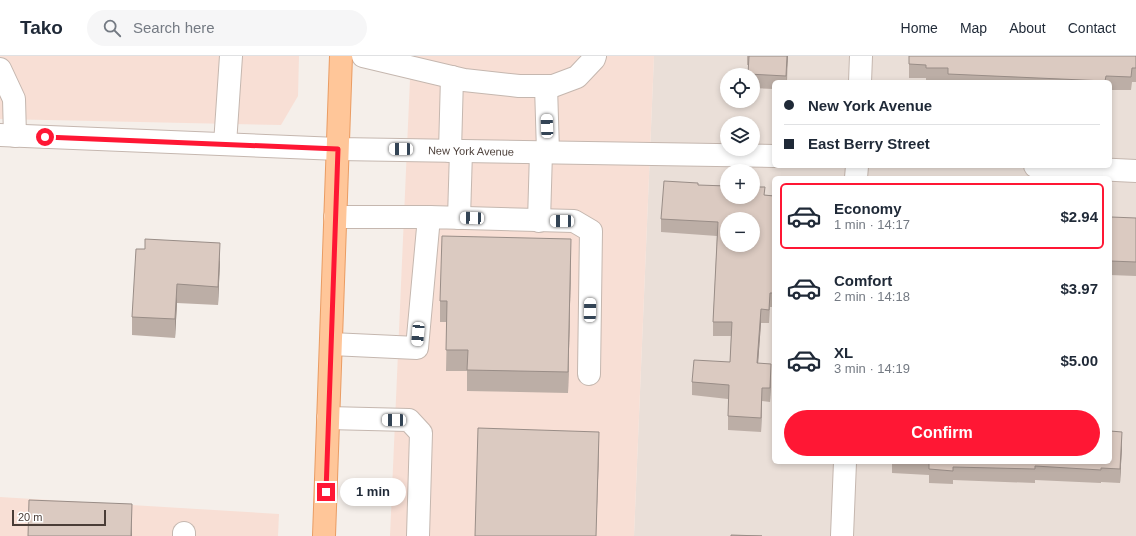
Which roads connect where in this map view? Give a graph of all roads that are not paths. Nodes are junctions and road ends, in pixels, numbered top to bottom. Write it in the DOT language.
graph roads {
  1 [pos="231,56"];
  2 [pos="341,56"];
  3 [pos="363,56"];
  4 [pos="595,56"];
  5 [pos="861,56"];
  6 [pos="430,64"];
  7 [pos="0,68"];
  8 [pos="452,77"];
  9 [pos="860,80"];
  10 [pos="546,86"];
  11 [pos="8,136"];
  12 [pos="225,144"];
  13 [pos="338,149"];
  14 [pos="456,151"];
  15 [pos="544,152"];
  16 [pos="772,156"];
  17 [pos="1075,168"];
  18 [pos="1136,171"];
  19 [pos="335,217"];
  20 [pos="429,217"];
  21 [pos="459,218"];
  22 [pos="539,221"];
  23 [pos="331,344"];
  24 [pos="589,374"];
  25 [pos="328,418"];
  26 [pos="845,464"];
  27 [pos="324,536"];
  28 [pos="418,536"];
  29 [pos="842,536"];
  1 -- 12 [label="street"];
  2 -- 13 [label="main road"];
  3 -- 6 [label="street"];
  4 -- 10 [label="street"];
  5 -- 9 [label="street"];
  6 -- 8 [label="street"];
  7 -- 11 [label="street"];
  8 -- 10 [label="street"];
  8 -- 14 [label="street"];
  10 -- 15 [label="street"];
  11 -- 12 [label="street, New York Avenue"];
  12 -- 13 [label="street, New York Avenue"];
  13 -- 14 [label="street, New York Avenue"];
  13 -- 19 [label="main road"];
  14 -- 15 [label="street, New York Avenue"];
  14 -- 21 [label="street"];
  15 -- 16 [label="street, New York Avenue"];
  15 -- 22 [label="street"];
  17 -- 18 [label="street"];
  19 -- 20 [label="street"];
  19 -- 23 [label="main road"];
  20 -- 21 [label="street"];
  20 -- 23 [label="street"];
  21 -- 22 [label="street"];
  22 -- 24 [label="street"];
  23 -- 25 [label="main road"];
  25 -- 27 [label="main road"];
  25 -- 28 [label="street"];
  26 -- 29 [label="street"];
}
